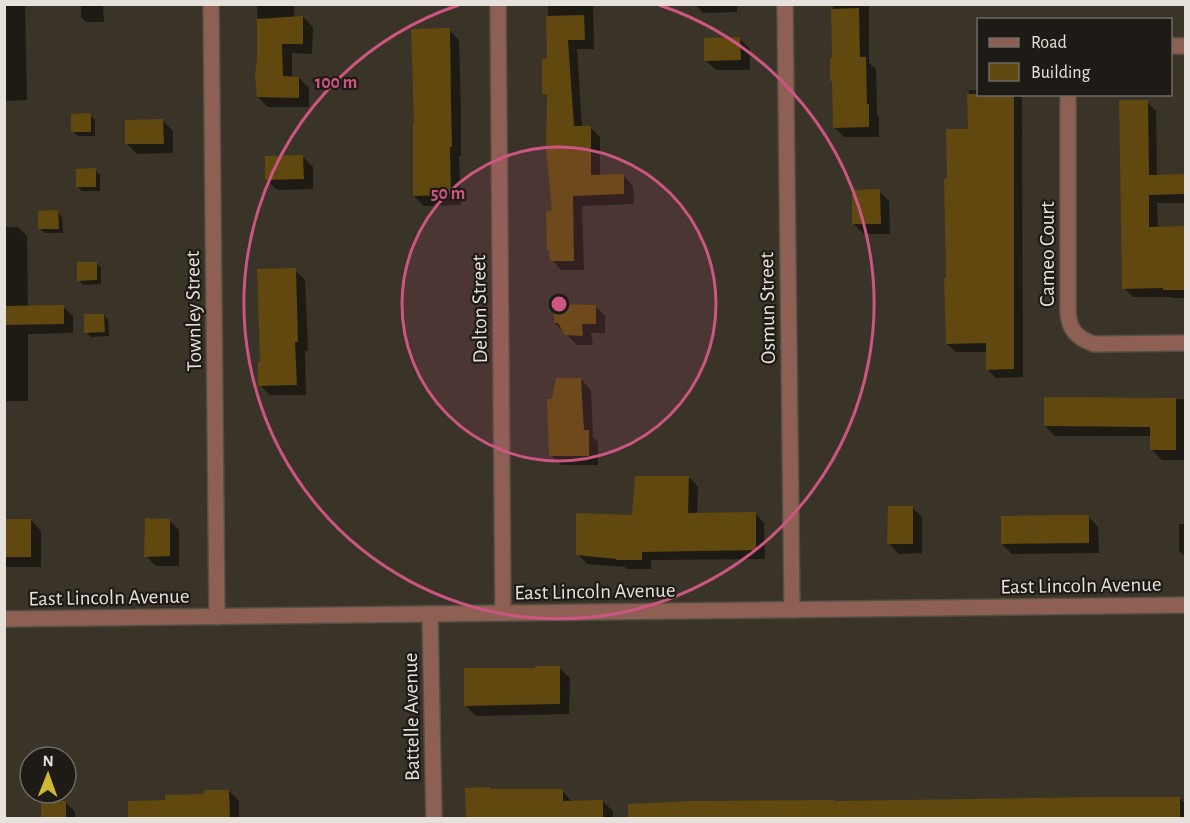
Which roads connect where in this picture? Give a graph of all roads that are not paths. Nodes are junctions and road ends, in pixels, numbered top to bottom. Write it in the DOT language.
graph roads {
  1 [pos="211,4"];
  2 [pos="498,4"];
  3 [pos="785,4"];
  4 [pos="1068,96"];
  5 [pos="1185,343"];
  6 [pos="1185,605"];
  7 [pos="792,610"];
  8 [pos="430,614"];
  9 [pos="502,614"];
  10 [pos="217,616"];
  11 [pos="4,620"];
  12 [pos="434,819"];
  1 -- 10 [label="street, Townley Street"];
  2 -- 9 [label="street, Delton Street"];
  3 -- 7 [label="street, Osmun Street"];
  4 -- 5 [label="street, Cameo Court"];
  6 -- 7 [label="street, East Lincoln Avenue"];
  7 -- 9 [label="street, East Lincoln Avenue"];
  8 -- 9 [label="street, East Lincoln Avenue"];
  8 -- 10 [label="street, East Lincoln Avenue"];
  8 -- 12 [label="street, Battelle Avenue"];
  10 -- 11 [label="street, East Lincoln Avenue"];
}
